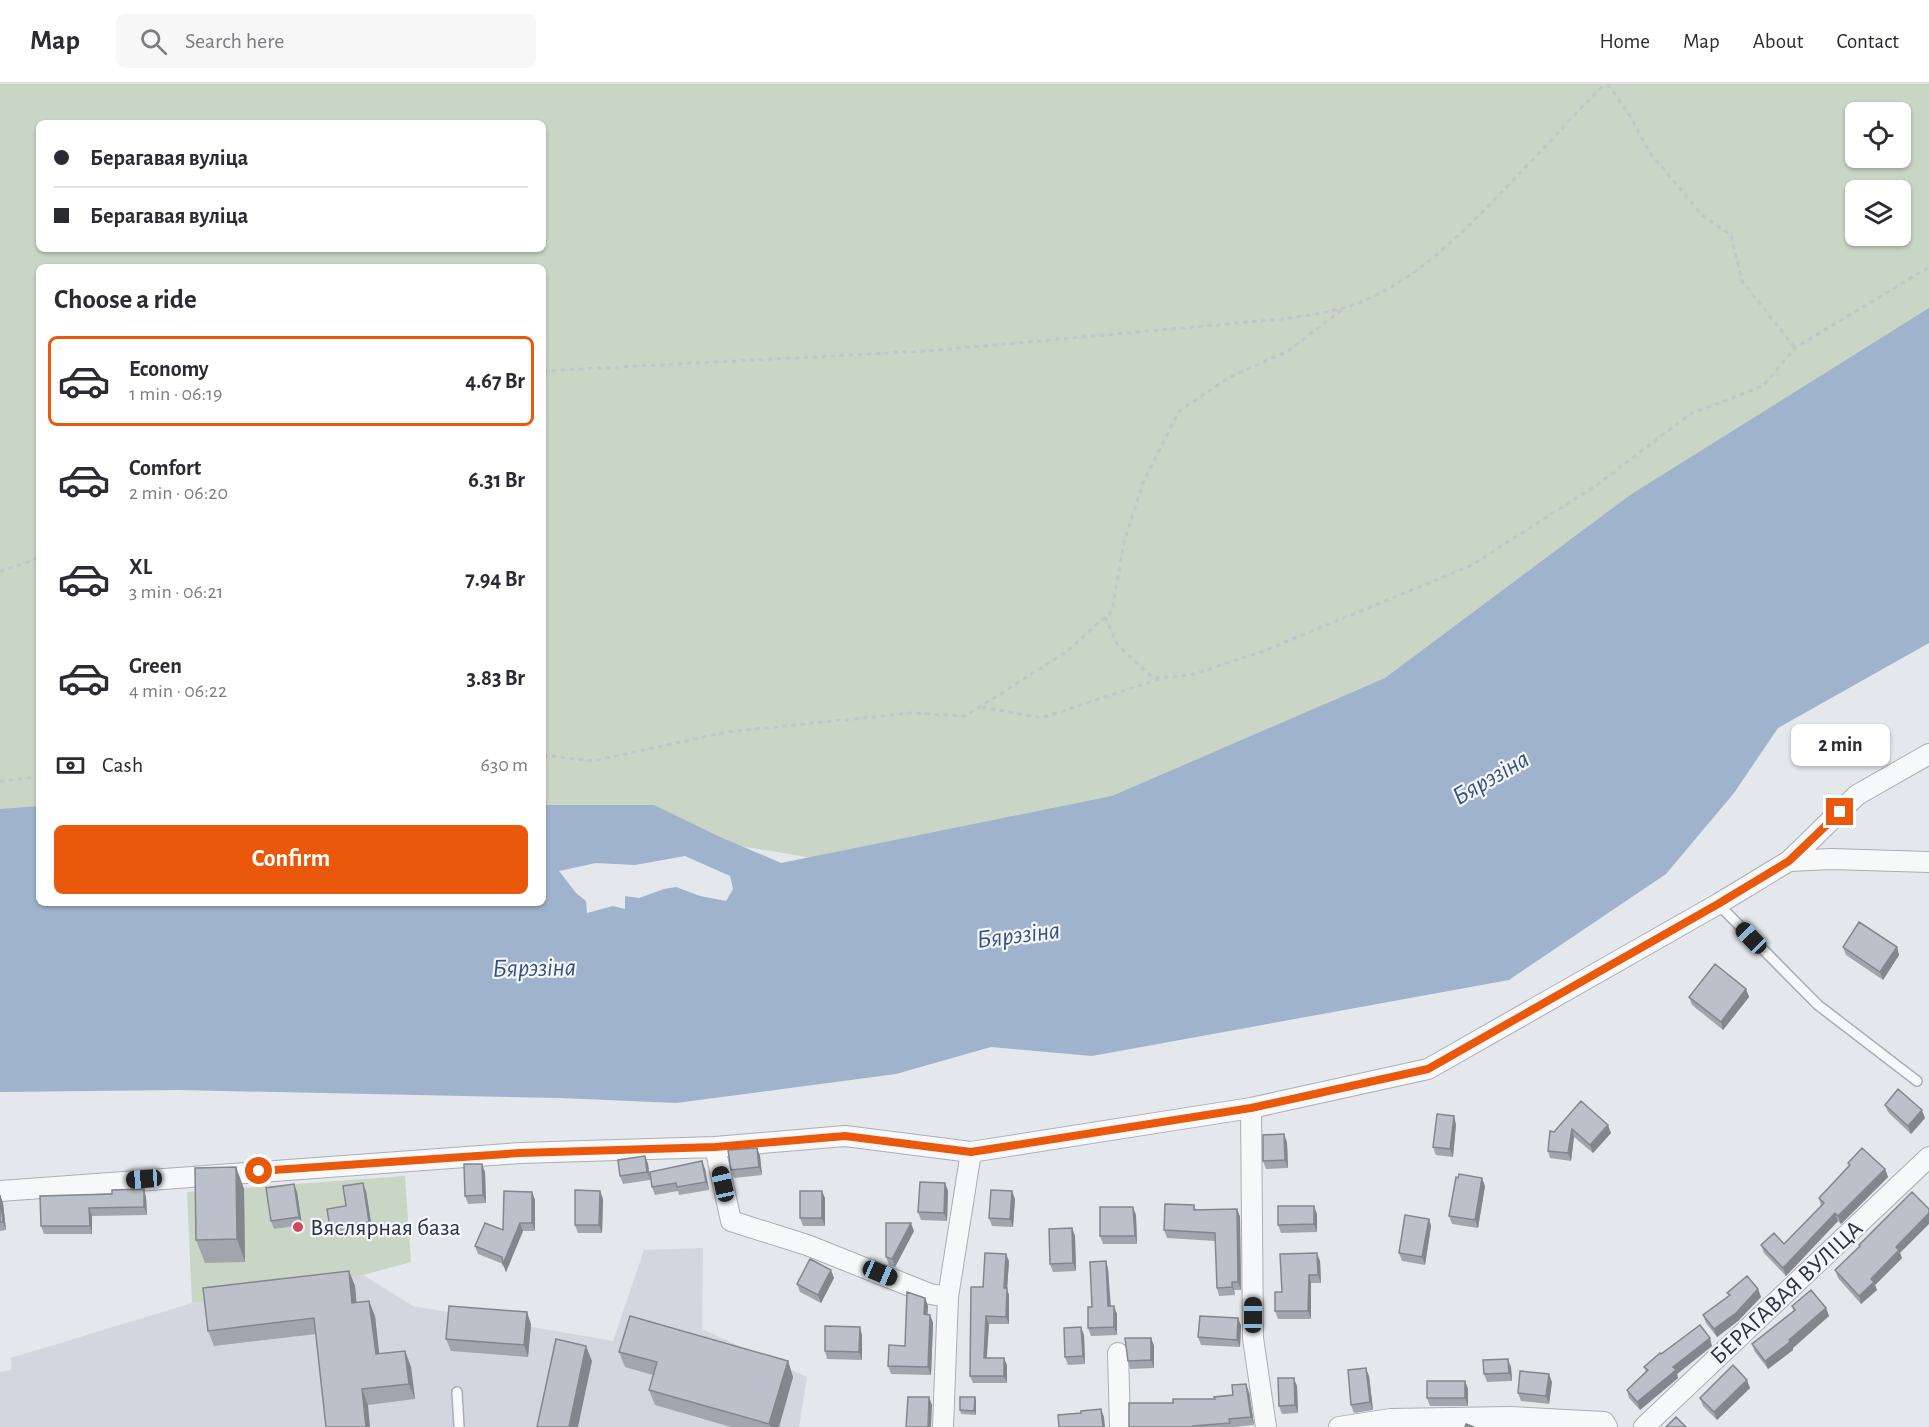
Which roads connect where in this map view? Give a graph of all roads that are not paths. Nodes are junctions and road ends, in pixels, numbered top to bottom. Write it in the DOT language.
graph roads {
  1 [pos="1929,754"];
  2 [pos="1789,861"];
  3 [pos="1929,862"];
  4 [pos="1718,904"];
  5 [pos="1917,1081"];
  6 [pos="1251,1108"];
  7 [pos="715,1147"];
  8 [pos="971,1152"];
  9 [pos="1929,1157"];
  10 [pos="0,1191"];
  11 [pos="948,1297"];
  12 [pos="1118,1353"];
  13 [pos="457,1392"];
  14 [pos="459,1427"];
  15 [pos="943,1427"];
  16 [pos="1120,1427"];
  17 [pos="1266,1427"];
  18 [pos="1338,1427"];
  19 [pos="1606,1427"];
  20 [pos="1644,1427"];
  1 -- 2 [label="street"];
  2 -- 3 [label="street"];
  2 -- 4 [label="street"];
  4 -- 5 [label="lane"];
  4 -- 6 [label="street"];
  6 -- 8 [label="street"];
  6 -- 17 [label="street"];
  7 -- 8 [label="street"];
  7 -- 10 [label="street"];
  7 -- 11 [label="street"];
  8 -- 11 [label="street"];
  9 -- 20 [label="street, БЕРАГАВАЯ ВУЛІЦА"];
  11 -- 15 [label="street"];
  12 -- 16 [label="street"];
  13 -- 14 [label="lane"];
  18 -- 19 [label="street"];
}
